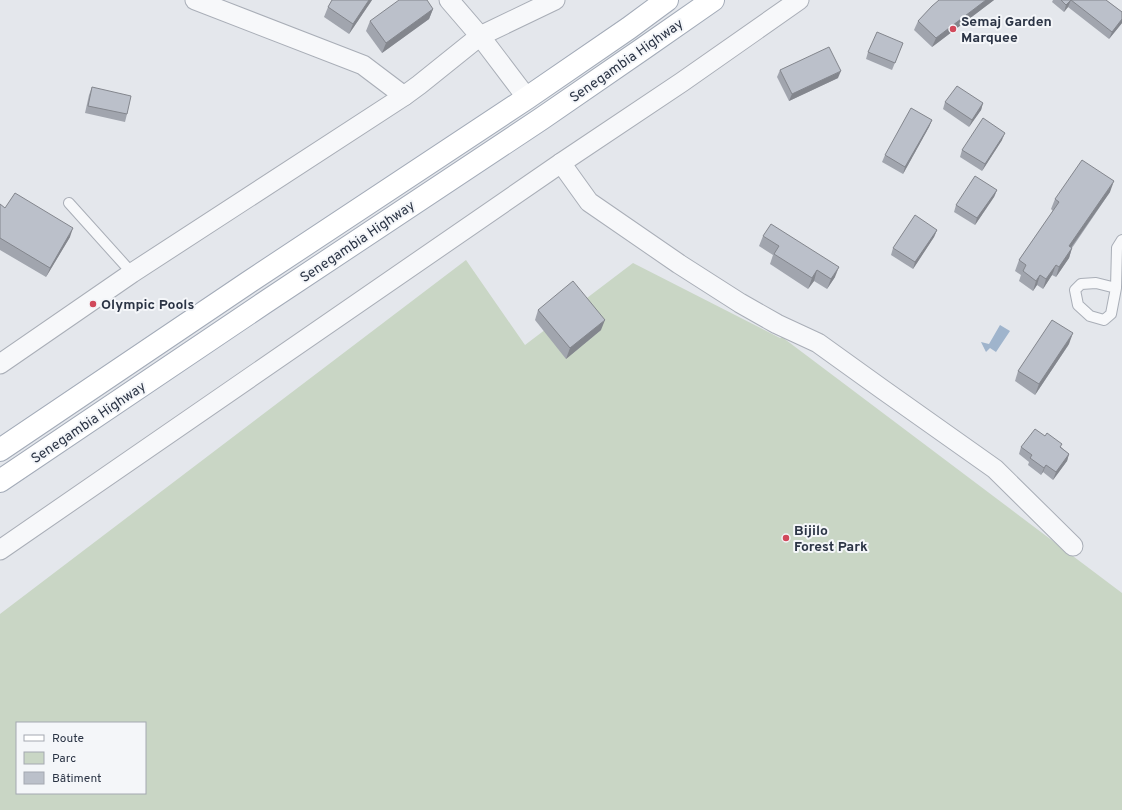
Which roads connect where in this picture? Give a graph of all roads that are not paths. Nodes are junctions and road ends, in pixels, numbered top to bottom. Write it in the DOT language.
graph roads {
  1 [pos="195,0"];
  2 [pos="448,0"];
  3 [pos="554,0"];
  4 [pos="667,0"];
  5 [pos="713,0"];
  6 [pos="799,0"];
  7 [pos="480,36"];
  8 [pos="404,96"];
  9 [pos="527,98"];
  10 [pos="561,163"];
  11 [pos="69,203"];
  12 [pos="1122,240"];
  13 [pos="132,273"];
  14 [pos="1116,288"];
  15 [pos="0,364"];
  16 [pos="0,450"];
  17 [pos="0,481"];
  18 [pos="1073,546"];
  19 [pos="0,550"];
  1 -- 8 [label="street"];
  2 -- 7 [label="street"];
  3 -- 7 [label="street"];
  4 -- 9 [label="main road, Senegambia Highway"];
  5 -- 17 [label="main road, Senegambia Highway"];
  6 -- 10 [label="street"];
  7 -- 8 [label="street"];
  7 -- 9 [label="street"];
  8 -- 13 [label="street"];
  9 -- 16 [label="main road, Senegambia Highway"];
  10 -- 18 [label="street"];
  10 -- 19 [label="street"];
  11 -- 13 [label="lane"];
  12 -- 14 [label="lane"];
  13 -- 15 [label="street"];
  14 -- 14 [label="lane"];
}
